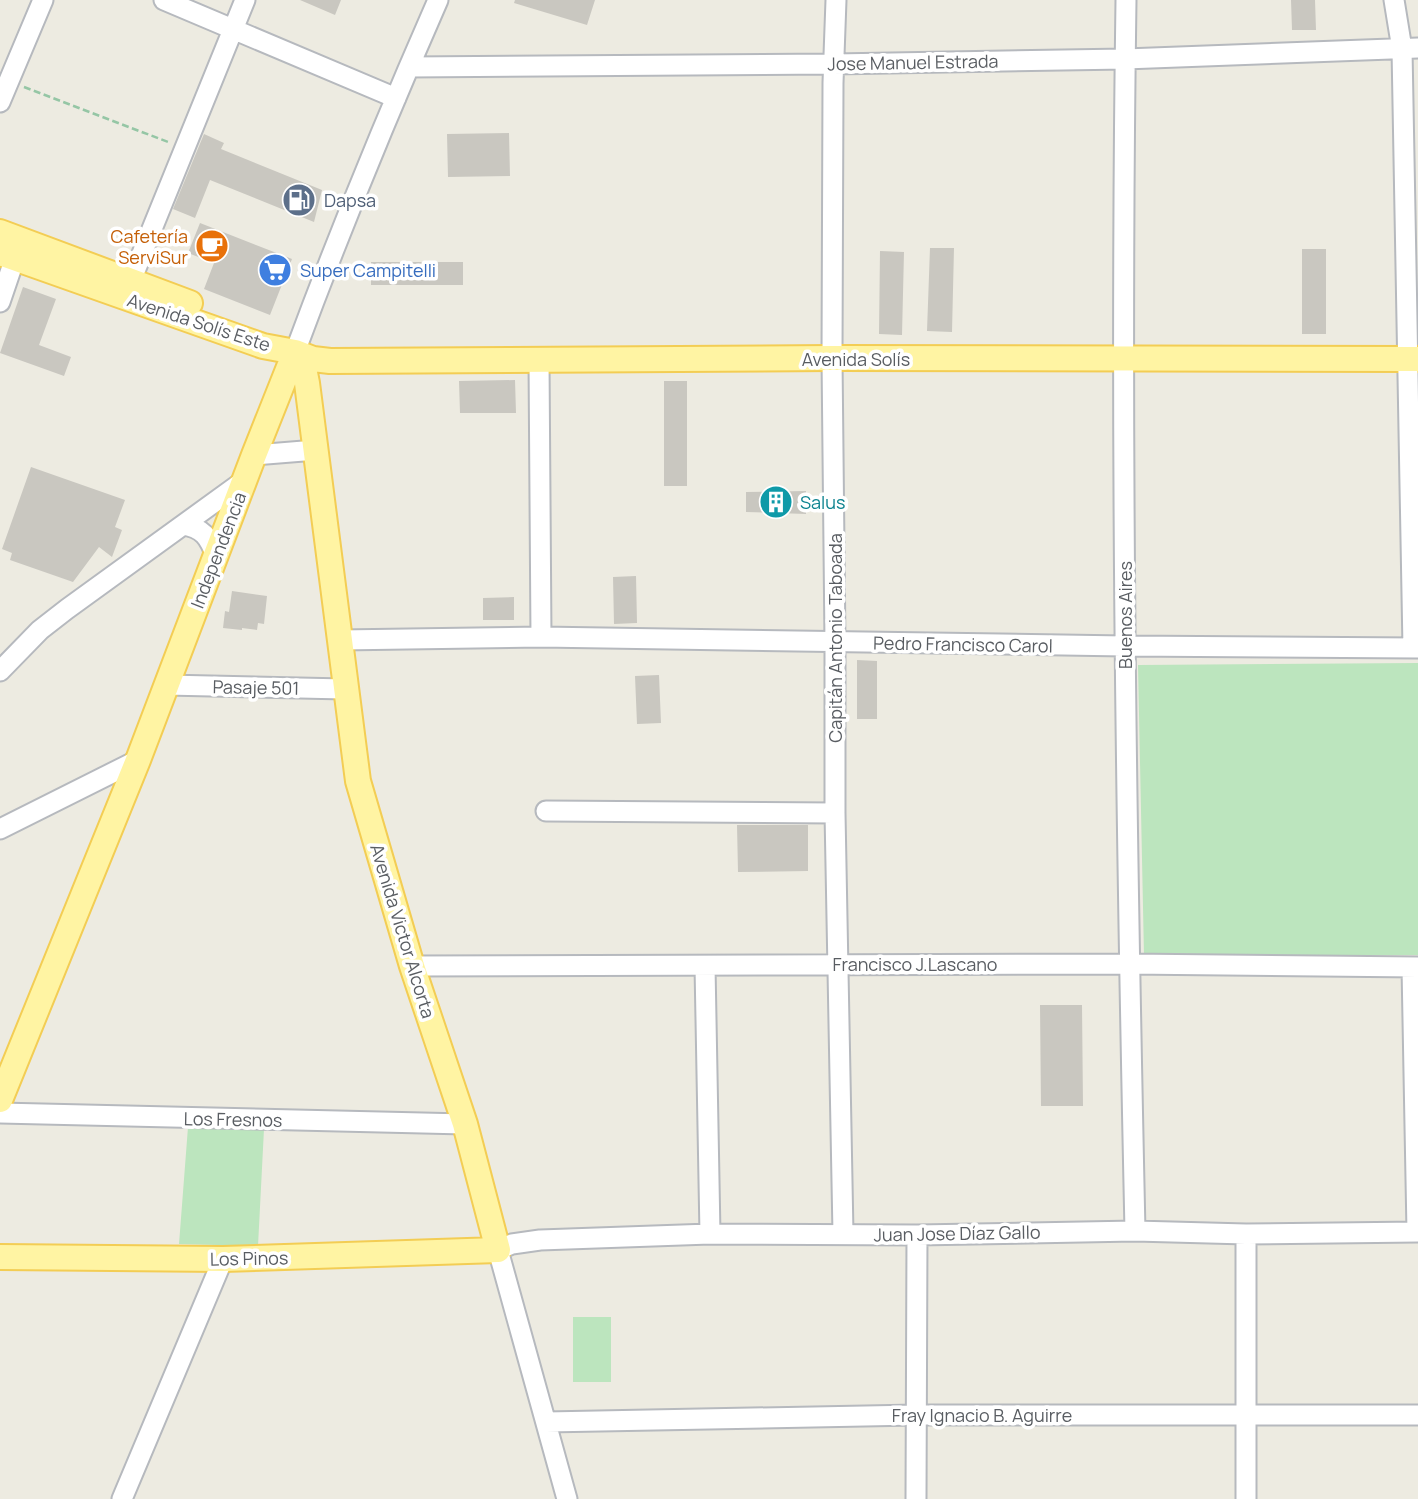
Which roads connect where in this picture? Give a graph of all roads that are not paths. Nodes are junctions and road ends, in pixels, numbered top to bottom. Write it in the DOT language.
graph roads {
  1 [pos="43,0"];
  2 [pos="164,0"];
  3 [pos="245,0"];
  4 [pos="438,0"];
  5 [pos="836,0"];
  6 [pos="1126,0"];
  7 [pos="1394,0"];
  8 [pos="233,29"];
  9 [pos="1410,49"];
  10 [pos="1125,59"];
  11 [pos="834,64"];
  12 [pos="409,68"];
  13 [pos="396,99"];
  14 [pos="0,102"];
  15 [pos="9,246"];
  16 [pos="127,289"];
  17 [pos="0,302"];
  18 [pos="295,352"];
  19 [pos="832,358"];
  20 [pos="1124,359"];
  21 [pos="1413,359"];
  22 [pos="539,360"];
  23 [pos="316,450"];
  24 [pos="254,455"];
  25 [pos="245,480"];
  26 [pos="183,525"];
  27 [pos="216,556"];
  28 [pos="541,637"];
  29 [pos="340,640"];
  30 [pos="835,642"];
  31 [pos="1125,646"];
  32 [pos="1415,648"];
  33 [pos="0,671"];
  34 [pos="166,685"];
  35 [pos="345,689"];
  36 [pos="138,760"];
  37 [pos="546,811"];
  38 [pos="835,813"];
  39 [pos="0,829"];
  40 [pos="837,964"];
  41 [pos="1129,964"];
  42 [pos="412,966"];
  43 [pos="705,966"];
  44 [pos="1415,967"];
  45 [pos="0,1100"];
  46 [pos="0,1113"];
  47 [pos="465,1124"];
  48 [pos="1135,1231"];
  49 [pos="1418,1232"];
  50 [pos="710,1234"];
  51 [pos="843,1234"];
  52 [pos="1247,1234"];
  53 [pos="917,1235"];
  54 [pos="498,1250"];
  55 [pos="0,1257"];
  56 [pos="223,1259"];
  57 [pos="1245,1414"];
  58 [pos="916,1415"];
  59 [pos="1418,1415"];
  60 [pos="546,1422"];
  61 [pos="122,1499"];
  62 [pos="567,1499"];
  63 [pos="916,1499"];
  64 [pos="1246,1499"];
  1 -- 14 [label="street"];
  2 -- 8 [label="street"];
  3 -- 8 [label="street"];
  4 -- 12 [label="street, Independencia"];
  5 -- 11 [label="street, Capitán Antonio Taboada"];
  6 -- 10 [label="street, Buenos Aires"];
  7 -- 9 [label="street"];
  8 -- 13 [label="street"];
  8 -- 16 [label="street"];
  9 -- 10 [label="street, Jose Manuel Estrada"];
  9 -- 21 [label="street"];
  10 -- 11 [label="street, Jose Manuel Estrada"];
  10 -- 20 [label="street, Buenos Aires"];
  11 -- 12 [label="street, Jose Manuel Estrada"];
  11 -- 19 [label="street, Capitán Antonio Taboada"];
  12 -- 13 [label="street, Independencia"];
  13 -- 18 [label="street, Independencia"];
  15 -- 16 [label="main road, Avenida Solís Este"];
  15 -- 17 [label="street"];
  16 -- 18 [label="main road, Avenida Solís Este"];
  18 -- 22 [label="main road, Avenida Solís"];
  18 -- 23 [label="main road, Avenida Victor Alcorta"];
  18 -- 24 [label="main road, Independencia"];
  19 -- 20 [label="main road, Avenida Solís"];
  19 -- 22 [label="main road, Avenida Solís"];
  19 -- 30 [label="street, Capitán Antonio Taboada"];
  20 -- 21 [label="main road, Avenida Solís"];
  20 -- 31 [label="street, Buenos Aires"];
  21 -- 32 [label="street"];
  22 -- 28 [label="street"];
  23 -- 24 [label="street"];
  23 -- 29 [label="main road, Avenida Victor Alcorta"];
  24 -- 25 [label="main road, Independencia"];
  25 -- 26 [label="street"];
  25 -- 27 [label="main road, Independencia"];
  26 -- 27 [label="street"];
  26 -- 33 [label="street"];
  27 -- 34 [label="main road, Independencia"];
  28 -- 29 [label="street, Pedro Francisco Carol"];
  28 -- 30 [label="street, Pedro Francisco Carol"];
  29 -- 35 [label="main road, Avenida Victor Alcorta"];
  30 -- 31 [label="street, Pedro Francisco Carol"];
  30 -- 38 [label="street, Capitán Antonio Taboada"];
  31 -- 32 [label="street, Pedro Francisco Carol"];
  31 -- 41 [label="street, Buenos Aires"];
  34 -- 35 [label="street, Pasaje 501"];
  34 -- 36 [label="main road, Independencia"];
  35 -- 42 [label="main road, Avenida Victor Alcorta"];
  36 -- 39 [label="street"];
  36 -- 45 [label="main road, Independencia"];
  37 -- 38 [label="street"];
  38 -- 40 [label="street, Capitán Antonio Taboada"];
  40 -- 41 [label="street, Francisco J.Lascano"];
  40 -- 43 [label="street, Francisco J.Lascano"];
  40 -- 51 [label="street, Capitán Antonio Taboada"];
  41 -- 44 [label="street, Francisco J.Lascano"];
  41 -- 48 [label="street, Buenos Aires"];
  42 -- 43 [label="street, Francisco J.Lascano"];
  42 -- 47 [label="main road, Avenida Victor Alcorta"];
  43 -- 50 [label="street"];
  44 -- 49 [label="street"];
  46 -- 47 [label="street, Los Fresnos"];
  47 -- 54 [label="main road, Avenida Victor Alcorta"];
  48 -- 52 [label="street, Juan Jose Díaz Gallo"];
  48 -- 53 [label="street, Juan Jose Díaz Gallo"];
  49 -- 52 [label="street, Juan Jose Díaz Gallo"];
  50 -- 51 [label="street, Juan Jose Díaz Gallo"];
  50 -- 54 [label="street, Juan Jose Díaz Gallo"];
  51 -- 53 [label="street, Juan Jose Díaz Gallo"];
  52 -- 57 [label="street"];
  53 -- 58 [label="street"];
  54 -- 56 [label="main road, Los Pinos"];
  54 -- 60 [label="street, Avenida Victor Alcorta"];
  55 -- 56 [label="main road, Los Pinos"];
  56 -- 61 [label="street"];
  57 -- 58 [label="street, Fray Ignacio B. Aguirre"];
  57 -- 59 [label="street, Fray Ignacio B. Aguirre"];
  57 -- 64 [label="street"];
  58 -- 60 [label="street, Fray Ignacio B. Aguirre"];
  58 -- 63 [label="street"];
  60 -- 62 [label="street, Avenida Victor Alcorta"];
}
